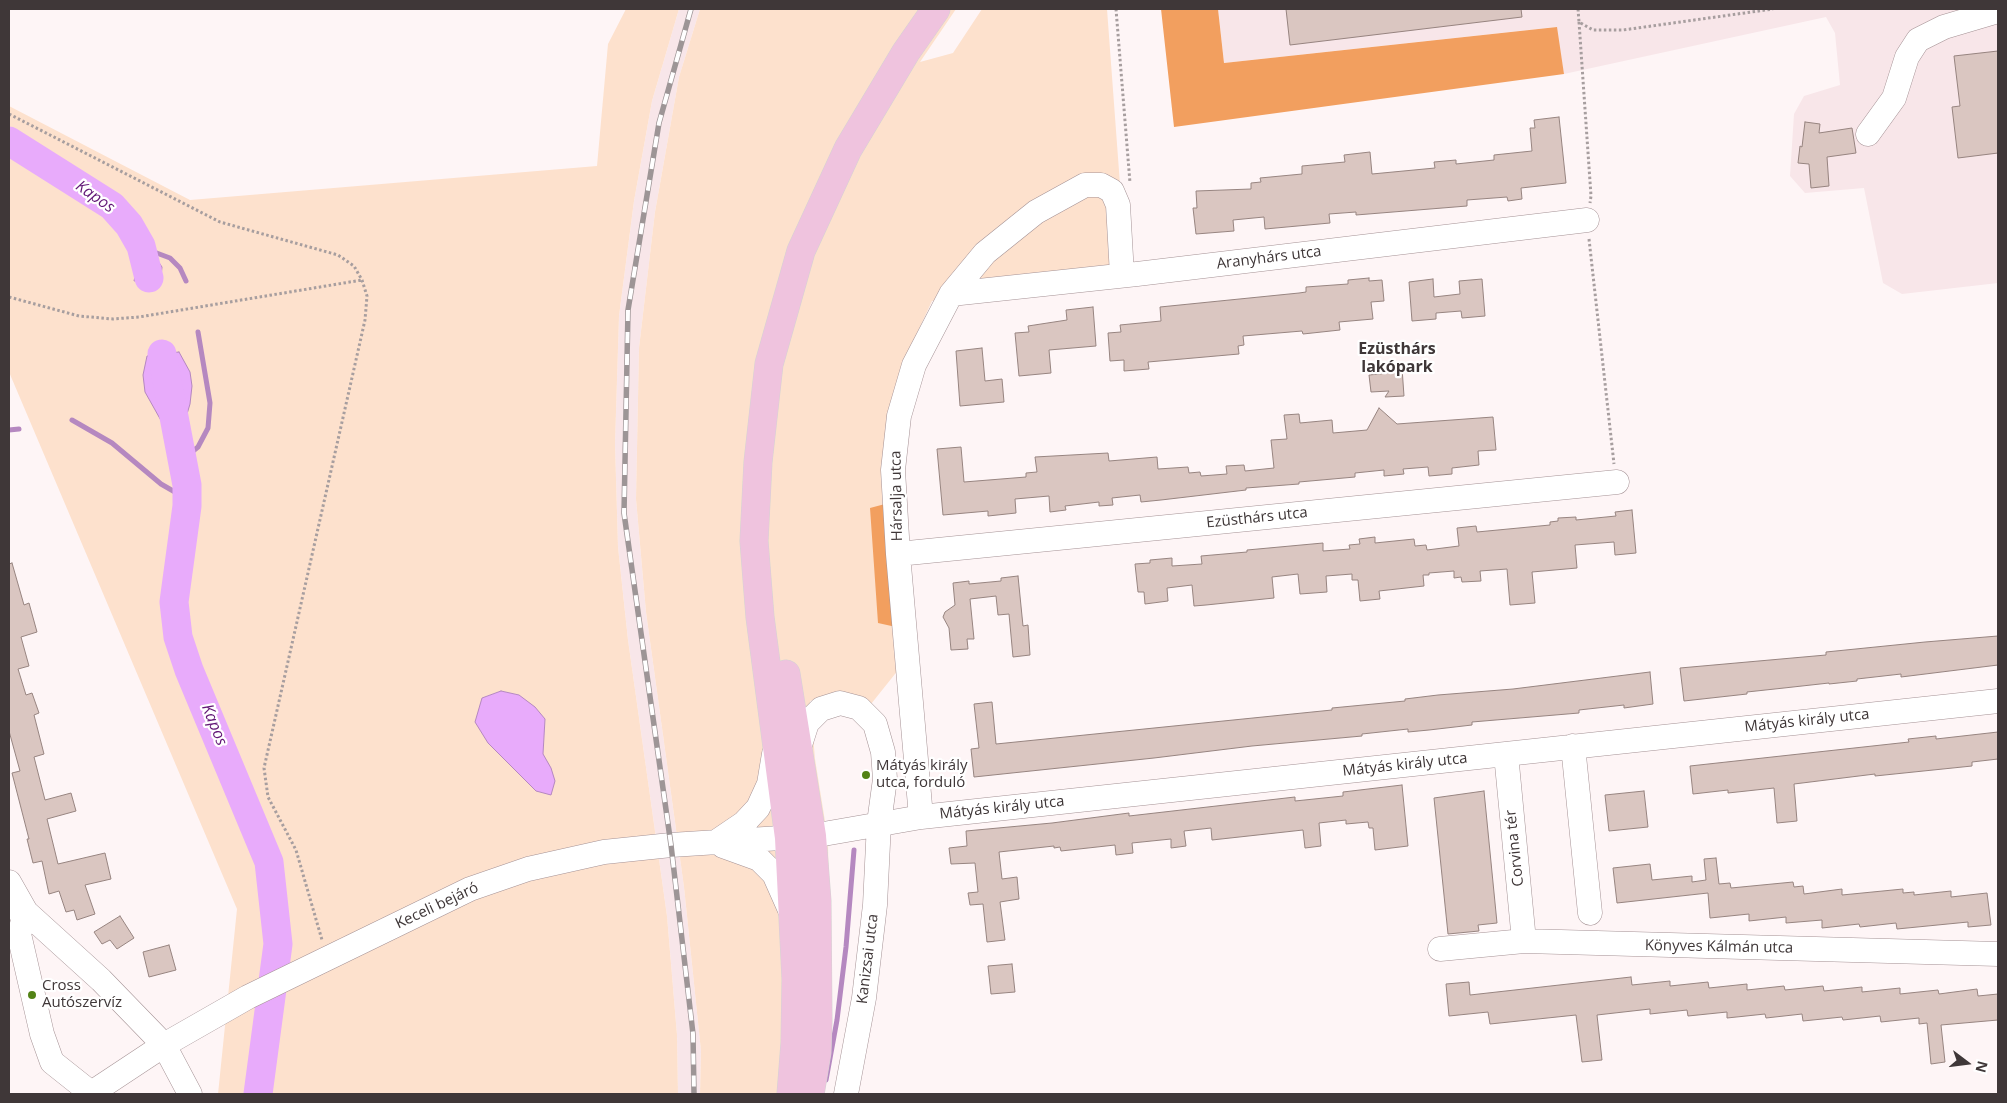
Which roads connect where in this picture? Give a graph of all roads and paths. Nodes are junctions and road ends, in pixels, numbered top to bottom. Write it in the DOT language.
graph roads {
  1 [pos="936,9"];
  2 [pos="1116,9"];
  3 [pos="1578,9"];
  4 [pos="1773,9"];
  5 [pos="1998,11"];
  6 [pos="1579,22"];
  7 [pos="9,114"];
  8 [pos="1868,134"];
  9 [pos="1130,185"];
  10 [pos="1587,220"];
  11 [pos="1122,275"];
  12 [pos="362,280"];
  13 [pos="951,294"];
  14 [pos="9,297"];
  15 [pos="1617,482"];
  16 [pos="898,554"];
  17 [pos="1998,701"];
  18 [pos="787,746"];
  19 [pos="1574,746"];
  20 [pos="1506,754"];
  21 [pos="921,817"];
  22 [pos="879,823"];
  23 [pos="801,837"];
  24 [pos="714,843"];
  25 [pos="9,882"];
  26 [pos="17,910"];
  27 [pos="1590,913"];
  28 [pos="794,920"];
  29 [pos="1524,941"];
  30 [pos="1440,949"];
  31 [pos="1998,954"];
  32 [pos="327,958"];
  33 [pos="164,1045"];
  34 [pos="91,1094"];
  35 [pos="190,1094"];
  36 [pos="791,1094"];
  37 [pos="810,1094"];
  38 [pos="846,1094"];
  1 -- 18 [label="main road"];
  2 -- 9 [label="path"];
  3 -- 6 [label="path"];
  4 -- 6 [label="path"];
  5 -- 8 [label="street"];
  6 -- 10 [label="path"];
  7 -- 12 [label="path"];
  10 -- 11 [label="street, Aranyhárs utca"];
  10 -- 15 [label="path"];
  11 -- 13 [label="street, Aranyhárs utca"];
  11 -- 13 [label="street, Hársalja utca"];
  12 -- 14 [label="path"];
  12 -- 32 [label="path"];
  13 -- 16 [label="street, Hársalja utca"];
  15 -- 16 [label="street, Ezüsthárs utca"];
  16 -- 21 [label="street, Hársalja utca"];
  17 -- 19 [label="street, Mátyás király utca"];
  18 -- 22 [label="street"];
  18 -- 23 [label="main road"];
  18 -- 24 [label="street"];
  19 -- 20 [label="street, Mátyás király utca"];
  19 -- 27 [label="street"];
  20 -- 21 [label="street, Mátyás király utca"];
  20 -- 29 [label="street, Corvina tér"];
  21 -- 22 [label="street, Mátyás király utca"];
  22 -- 23 [label="street, Mátyás király utca"];
  22 -- 38 [label="street, Kanizsai utca"];
  23 -- 24 [label="street, Keceli bejáró"];
  23 -- 28 [label="main road"];
  23 -- 37 [label="main road"];
  24 -- 28 [label="street"];
  24 -- 32 [label="street, Keceli bejáró"];
  25 -- 26 [label="street"];
  26 -- 33 [label="street"];
  26 -- 34 [label="street"];
  28 -- 36 [label="main road"];
  29 -- 30 [label="street, Könyves Kálmán utca"];
  29 -- 31 [label="street, Könyves Kálmán utca"];
  32 -- 33 [label="street, Keceli bejáró"];
  33 -- 34 [label="street, Keceli bejáró"];
  33 -- 35 [label="street"];
}
